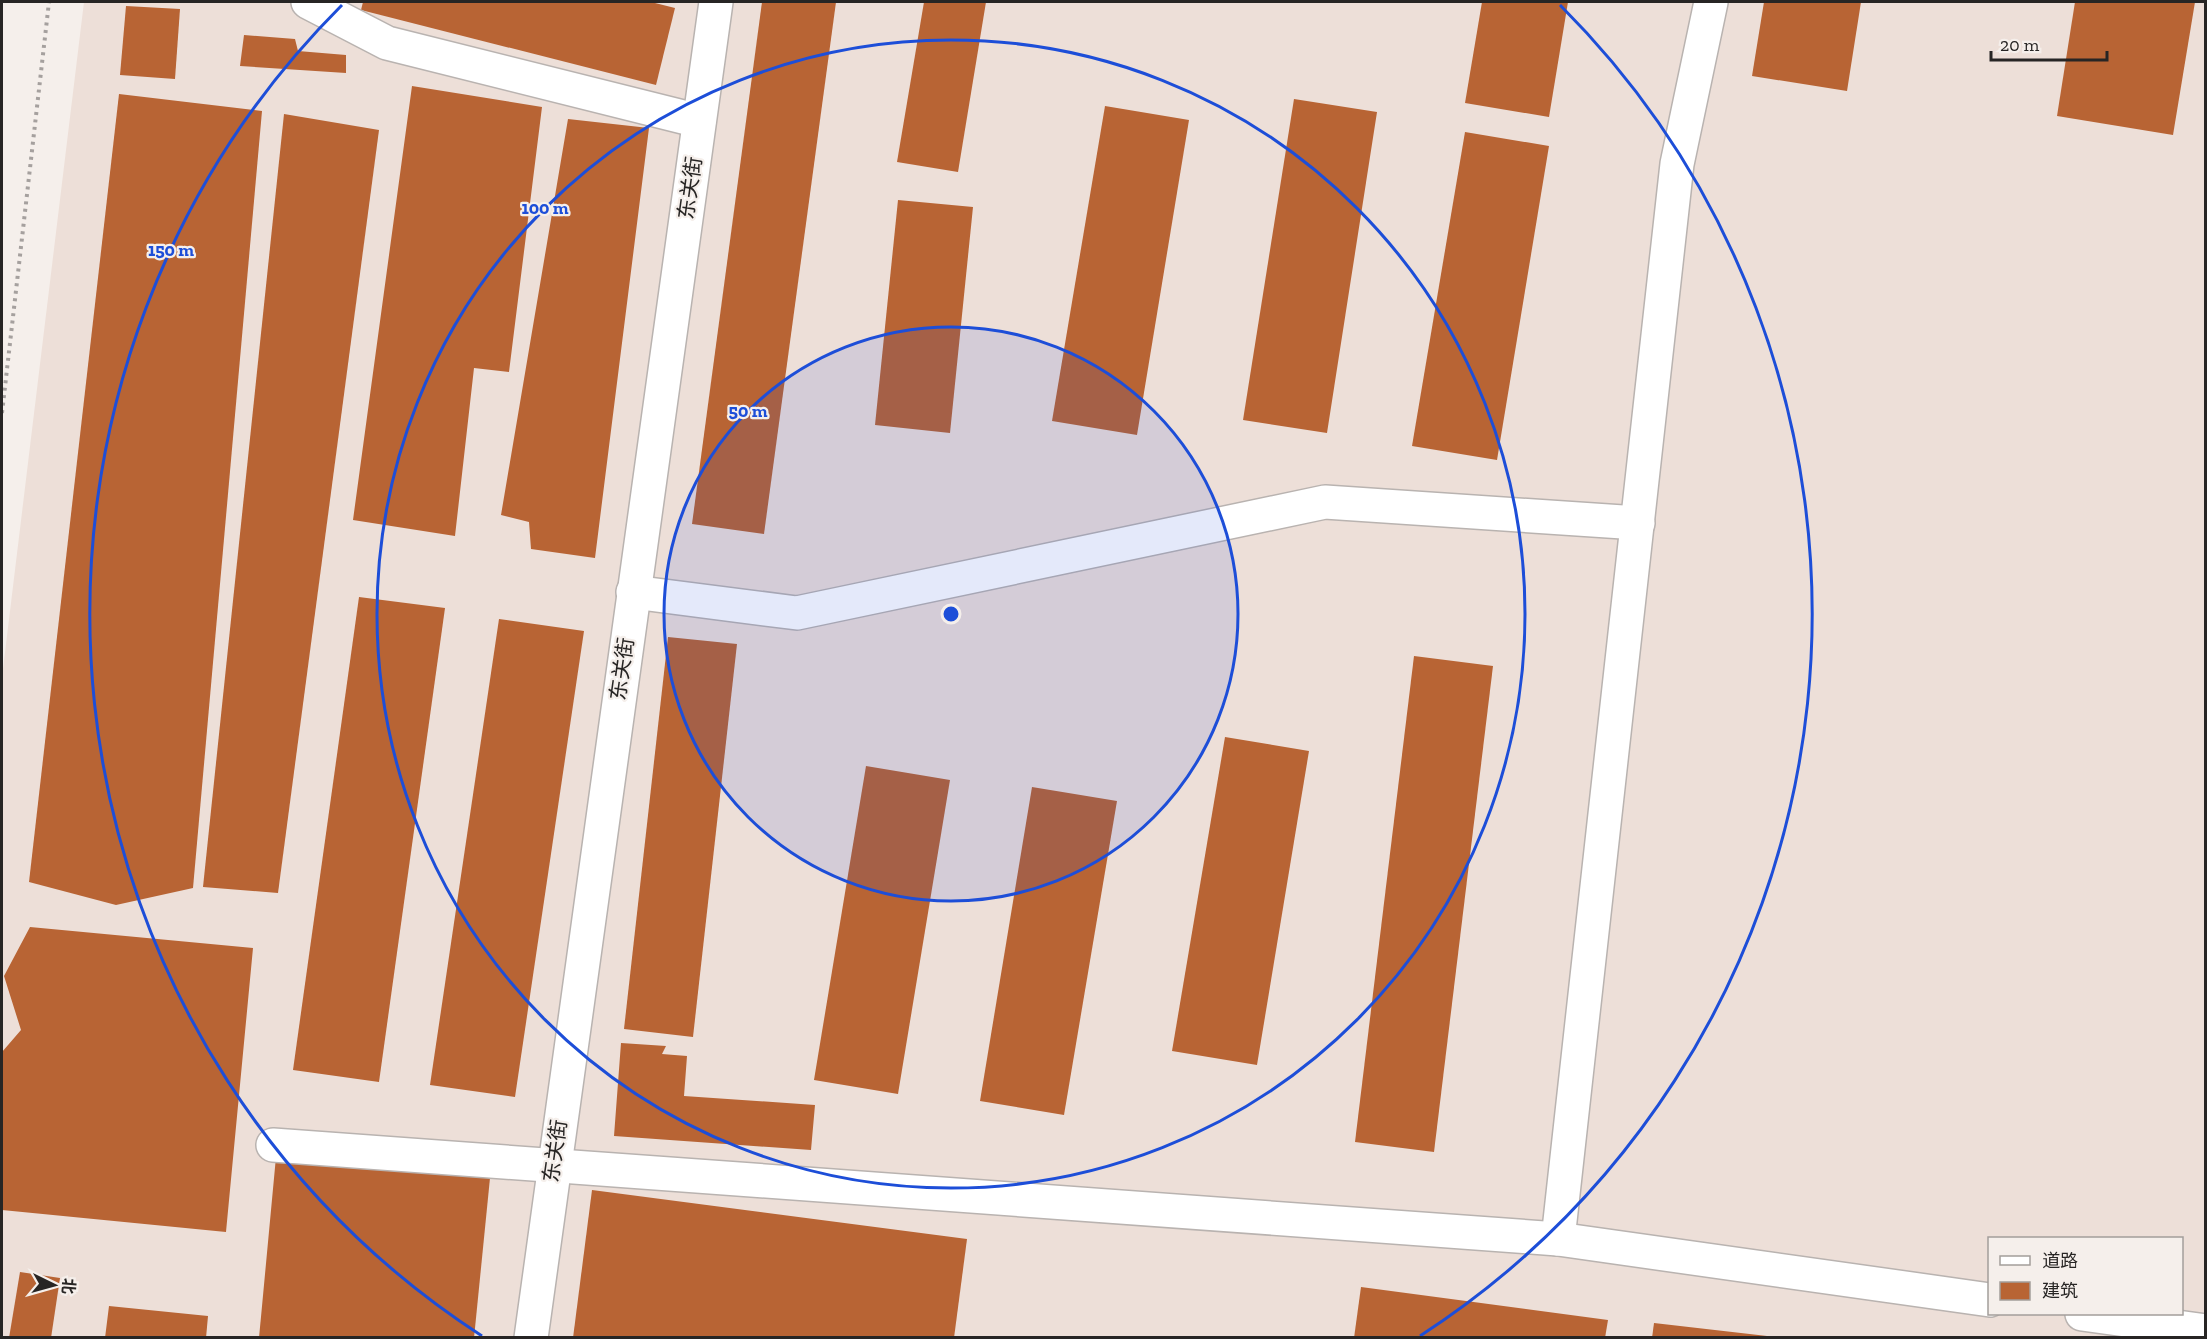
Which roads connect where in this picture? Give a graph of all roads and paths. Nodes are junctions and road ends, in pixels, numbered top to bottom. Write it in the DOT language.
graph roads {
  1 [pos="50,2"];
  2 [pos="308,2"];
  3 [pos="716,2"];
  4 [pos="1711,2"];
  5 [pos="699,121"];
  6 [pos="2,413"];
  7 [pos="1638,523"];
  8 [pos="633,591"];
  9 [pos="273,1146"];
  10 [pos="553,1166"];
  11 [pos="1558,1239"];
  12 [pos="1988,1300"];
  13 [pos="2089,1315"];
  14 [pos="2205,1331"];
  15 [pos="531,1338"];
  1 -- 6 [label="path"];
  2 -- 5 [label="street"];
  3 -- 5 [label="street, 东关街"];
  4 -- 7 [label="street"];
  5 -- 8 [label="street, 东关街"];
  7 -- 8 [label="street"];
  7 -- 11 [label="street"];
  8 -- 10 [label="street, 东关街"];
  9 -- 10 [label="street"];
  10 -- 11 [label="street"];
  10 -- 15 [label="street, 东关街"];
  11 -- 12 [label="street"];
  13 -- 14 [label="street"];
}
